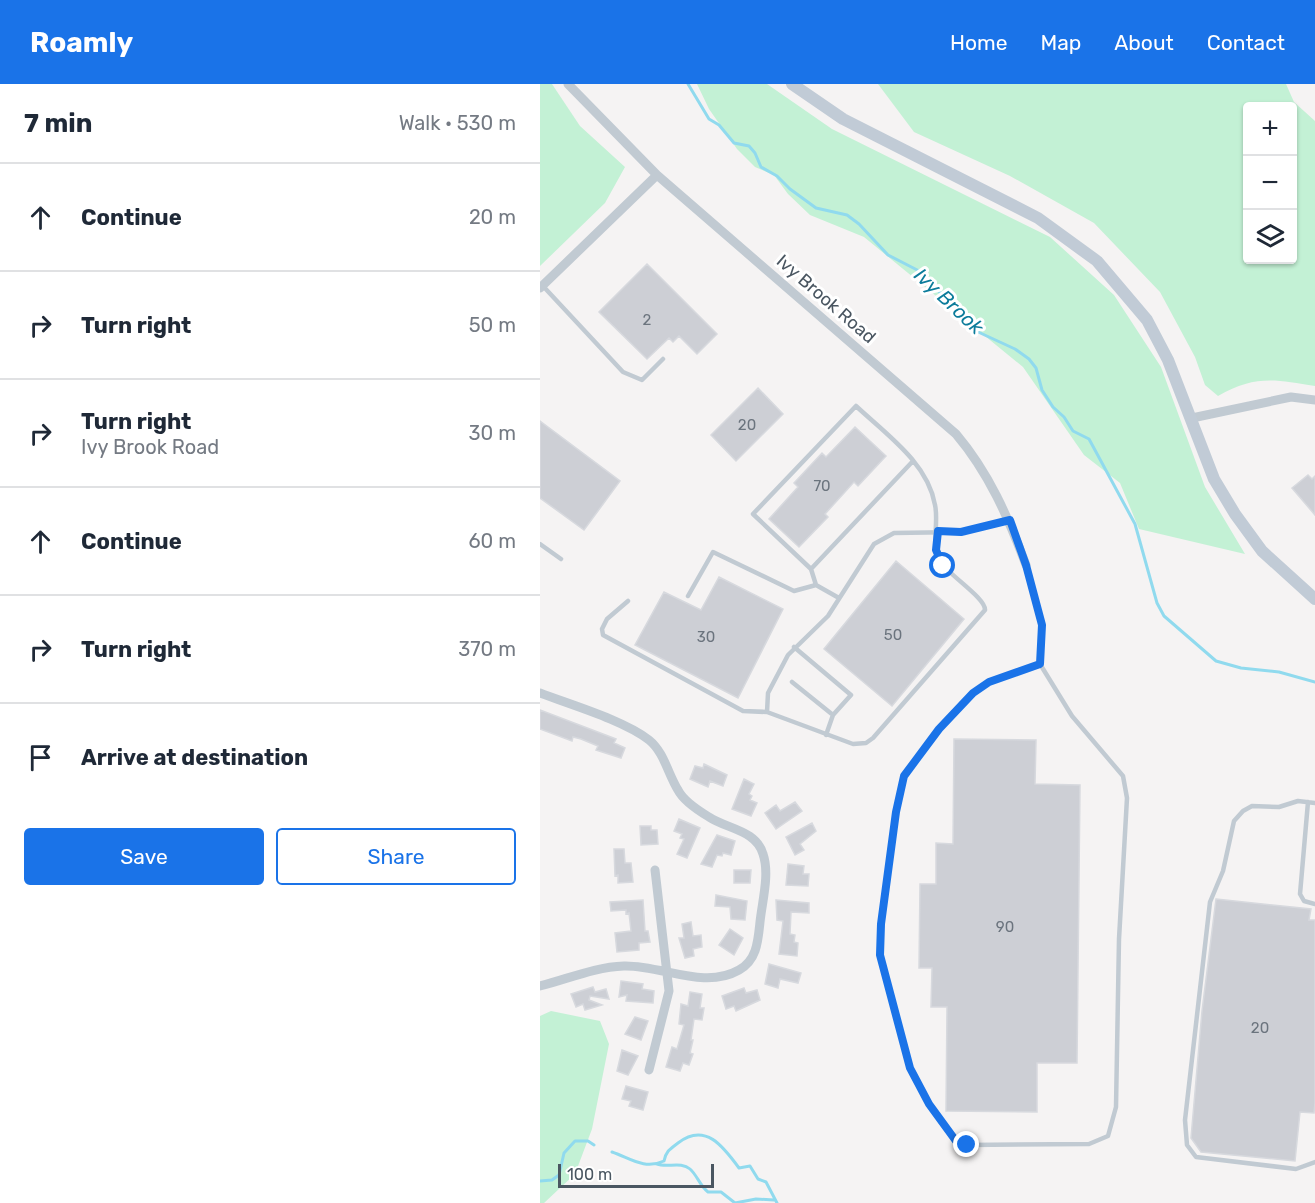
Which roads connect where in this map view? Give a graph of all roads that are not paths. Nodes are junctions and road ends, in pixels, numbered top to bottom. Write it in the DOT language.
graph roads {
  1 [pos="568,84"];
  2 [pos="792,84"];
  3 [pos="657,175"];
  4 [pos="541,287"];
  5 [pos="663,360"];
  6 [pos="1315,400"];
  7 [pos="1192,418"];
  8 [pos="913,461"];
  9 [pos="1010,520"];
  10 [pos="938,531"];
  11 [pos="540,544"];
  12 [pos="561,559"];
  13 [pos="1026,565"];
  14 [pos="811,569"];
  15 [pos="816,585"];
  16 [pos="688,596"];
  17 [pos="839,598"];
  18 [pos="1315,599"];
  19 [pos="628,601"];
  20 [pos="794,647"];
  21 [pos="1040,664"];
  22 [pos="792,682"];
  23 [pos="540,693"];
  24 [pos="767,712"];
  25 [pos="833,715"];
  26 [pos="826,735"];
  27 [pos="1308,802"];
  28 [pos="1315,803"];
  29 [pos="655,870"];
  30 [pos="1315,904"];
  31 [pos="669,972"];
  32 [pos="540,986"];
  33 [pos="649,1070"];
  34 [pos="1315,1162"];
  1 -- 3 [label="street, Ivy Brook Road"];
  2 -- 7 [label="main road"];
  3 -- 4 [label="street"];
  3 -- 9 [label="street, Ivy Brook Road"];
  4 -- 5 [label="lane"];
  6 -- 7 [label="street"];
  7 -- 18 [label="main road"];
  8 -- 10 [label="lane"];
  8 -- 14 [label="lane"];
  8 -- 14 [label="lane"];
  9 -- 10 [label="lane"];
  9 -- 13 [label="street, Ivy Brook Road"];
  10 -- 17 [label="lane"];
  10 -- 26 [label="lane"];
  11 -- 12 [label="lane"];
  13 -- 21 [label="lane"];
  14 -- 15 [label="lane"];
  15 -- 16 [label="lane"];
  15 -- 17 [label="lane"];
  17 -- 20 [label="lane"];
  19 -- 24 [label="lane"];
  20 -- 24 [label="lane"];
  20 -- 25 [label="lane"];
  21 -- 21 [label="lane"];
  22 -- 25 [label="lane"];
  23 -- 31 [label="street"];
  24 -- 26 [label="lane"];
  25 -- 26 [label="lane"];
  27 -- 28 [label="lane"];
  27 -- 30 [label="lane"];
  27 -- 34 [label="lane"];
  29 -- 31 [label="street"];
  31 -- 32 [label="street"];
  31 -- 33 [label="street"];
}
